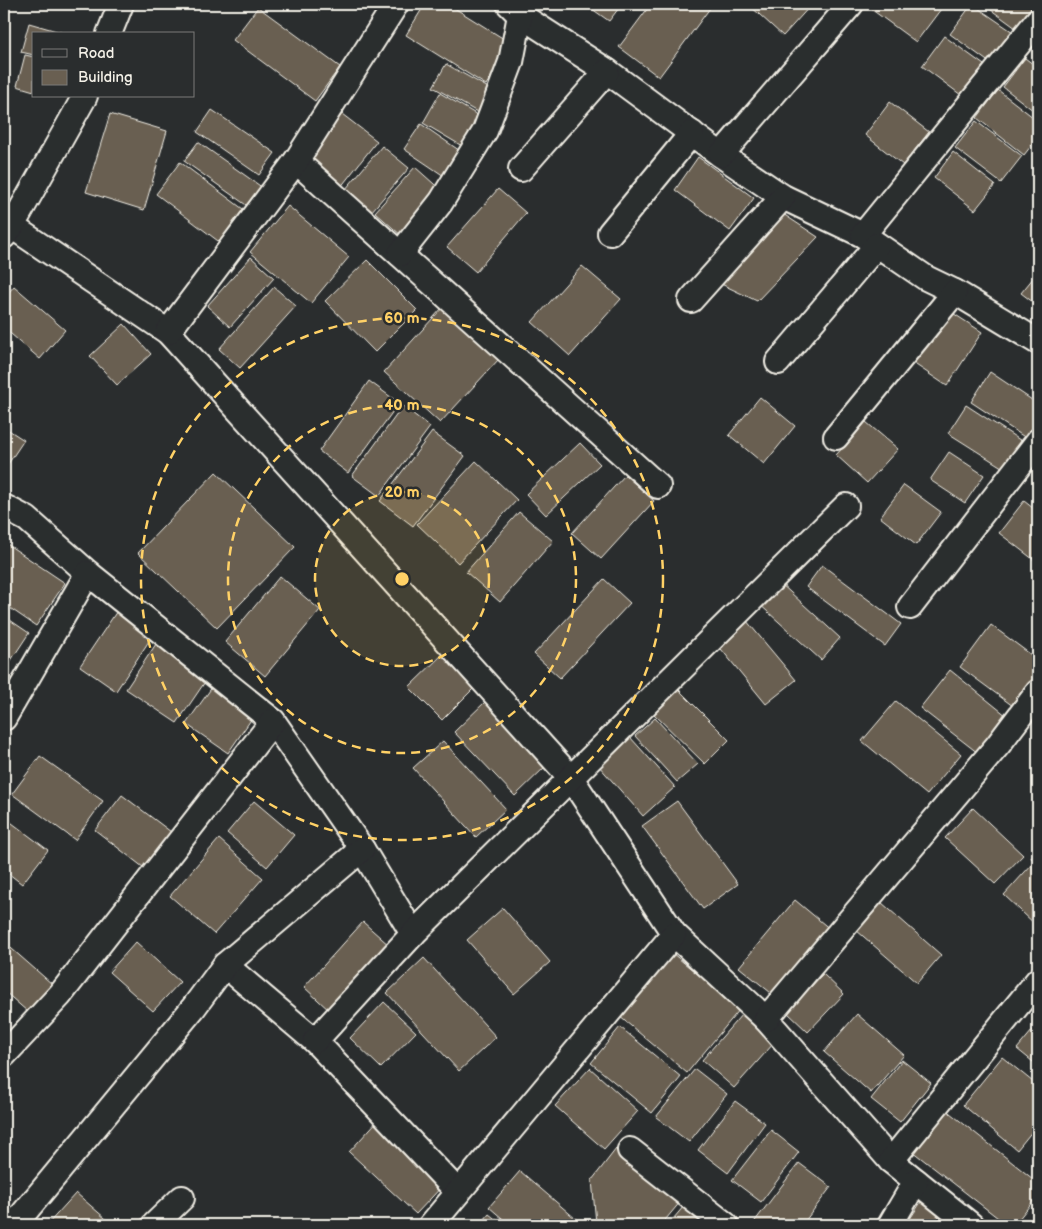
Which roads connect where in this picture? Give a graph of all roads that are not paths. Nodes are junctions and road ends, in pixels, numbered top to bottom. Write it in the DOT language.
graph roads {
  1 [pos="121,4"];
  2 [pos="396,4"];
  3 [pos="851,4"];
  4 [pos="515,9"];
  5 [pos="1038,20"];
  6 [pos="110,32"];
  7 [pos="607,71"];
  8 [pos="84,98"];
  9 [pos="692,133"];
  10 [pos="721,155"];
  11 [pos="296,161"];
  12 [pos="521,169"];
  13 [pos="783,197"];
  14 [pos="7,228"];
  15 [pos="610,233"];
  16 [pos="870,240"];
  17 [pos="400,254"];
  18 [pos="955,292"];
  19 [pos="691,300"];
  20 [pos="168,332"];
  21 [pos="1038,342"];
  22 [pos="778,362"];
  23 [pos="836,437"];
  24 [pos="1038,441"];
  25 [pos="658,486"];
  26 [pos="846,506"];
  27 [pos="4,507"];
  28 [pos="88,573"];
  29 [pos="910,607"];
  30 [pos="1038,692"];
  31 [pos="4,718"];
  32 [pos="273,721"];
  33 [pos="571,778"];
  34 [pos="362,849"];
  35 [pos="413,934"];
  36 [pos="674,934"];
  37 [pos="225,964"];
  38 [pos="1038,980"];
  39 [pos="766,1019"];
  40 [pos="315,1041"];
  41 [pos="4,1055"];
  42 [pos="630,1150"];
  43 [pos="891,1161"];
  44 [pos="916,1181"];
  45 [pos="458,1192"];
  46 [pos="182,1198"];
  47 [pos="14,1225"];
  48 [pos="154,1225"];
  49 [pos="431,1225"];
  50 [pos="726,1225"];
  51 [pos="890,1225"];
  52 [pos="972,1225"];
  1 -- 6 [label="street"];
  2 -- 11 [label="street"];
  3 -- 10 [label="street"];
  4 -- 7 [label="street"];
  4 -- 17 [label="street"];
  5 -- 16 [label="street"];
  7 -- 9 [label="street"];
  7 -- 12 [label="street"];
  8 -- 14 [label="street"];
  9 -- 10 [label="street"];
  9 -- 15 [label="street"];
  10 -- 13 [label="street"];
  11 -- 17 [label="street"];
  11 -- 20 [label="street"];
  13 -- 16 [label="street"];
  13 -- 19 [label="street"];
  14 -- 20 [label="street"];
  16 -- 18 [label="street"];
  16 -- 22 [label="street"];
  17 -- 25 [label="street"];
  18 -- 21 [label="street"];
  18 -- 23 [label="street"];
  20 -- 33 [label="street"];
  24 -- 29 [label="street"];
  26 -- 33 [label="street"];
  27 -- 28 [label="street"];
  28 -- 31 [label="street"];
  28 -- 32 [label="street"];
  30 -- 39 [label="street"];
  32 -- 34 [label="street"];
  32 -- 41 [label="street"];
  33 -- 35 [label="street"];
  33 -- 36 [label="street"];
  34 -- 35 [label="street"];
  34 -- 37 [label="street"];
  35 -- 40 [label="street"];
  36 -- 39 [label="street"];
  36 -- 45 [label="street"];
  37 -- 40 [label="street"];
  37 -- 47 [label="street"];
  38 -- 43 [label="street"];
  39 -- 43 [label="street"];
  40 -- 45 [label="street"];
  42 -- 50 [label="street"];
  43 -- 44 [label="street"];
  44 -- 51 [label="street"];
  44 -- 52 [label="street"];
  45 -- 49 [label="street"];
  46 -- 48 [label="street"];
}
